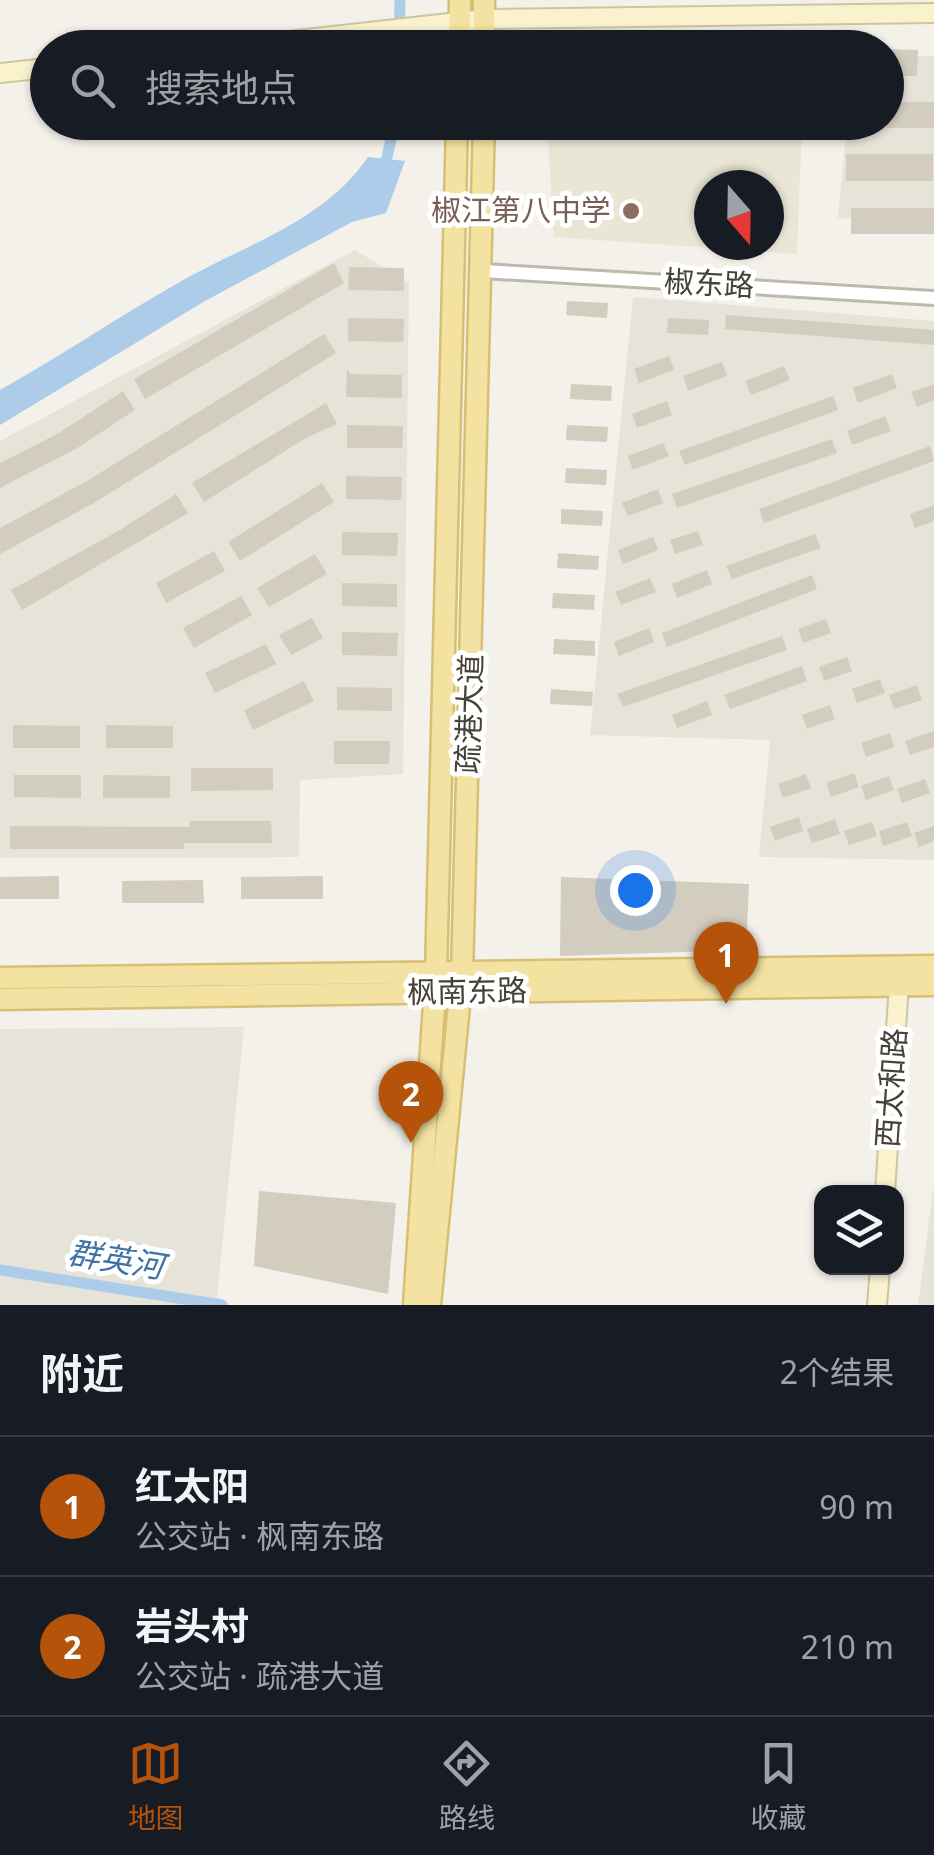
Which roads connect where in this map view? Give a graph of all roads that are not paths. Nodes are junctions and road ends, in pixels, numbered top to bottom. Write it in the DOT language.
graph roads {
  1 [pos="484,9"];
  2 [pos="460,10"];
  3 [pos="934,13"];
  4 [pos="376,30"];
  5 [pos="30,70"];
  6 [pos="0,73"];
  7 [pos="457,140"];
  8 [pos="484,140"];
  9 [pos="483,271"];
  10 [pos="934,298"];
  11 [pos="934,966"];
  12 [pos="0,978"];
  13 [pos="435,983"];
  14 [pos="461,983"];
  15 [pos="899,984"];
  16 [pos="934,985"];
  17 [pos="0,999"];
  18 [pos="885,1185"];
  19 [pos="879,1275"];
  20 [pos="414,1305"];
  21 [pos="430,1305"];
  22 [pos="877,1305"];
  1 -- 2 [label="main road"];
  1 -- 3 [label="main road"];
  2 -- 4 [label="main road"];
  5 -- 6 [label="main road"];
  7 -- 13 [label="main road, 疏港大道"];
  8 -- 9 [label="main road, 疏港大道"];
  9 -- 10 [label="street, 椒东路"];
  9 -- 14 [label="main road, 疏港大道"];
  11 -- 14 [label="main road"];
  12 -- 13 [label="main road"];
  13 -- 14 [label="main road"];
  13 -- 17 [label="main road, 枫南东路"];
  13 -- 20 [label="main road, 疏港大道"];
  14 -- 15 [label="main road, 枫南东路"];
  14 -- 21 [label="main road, 疏港大道"];
  15 -- 16 [label="main road, 枫南东路"];
  15 -- 18 [label="main road, 西太和路"];
  19 -- 22 [label="main road"];
}
